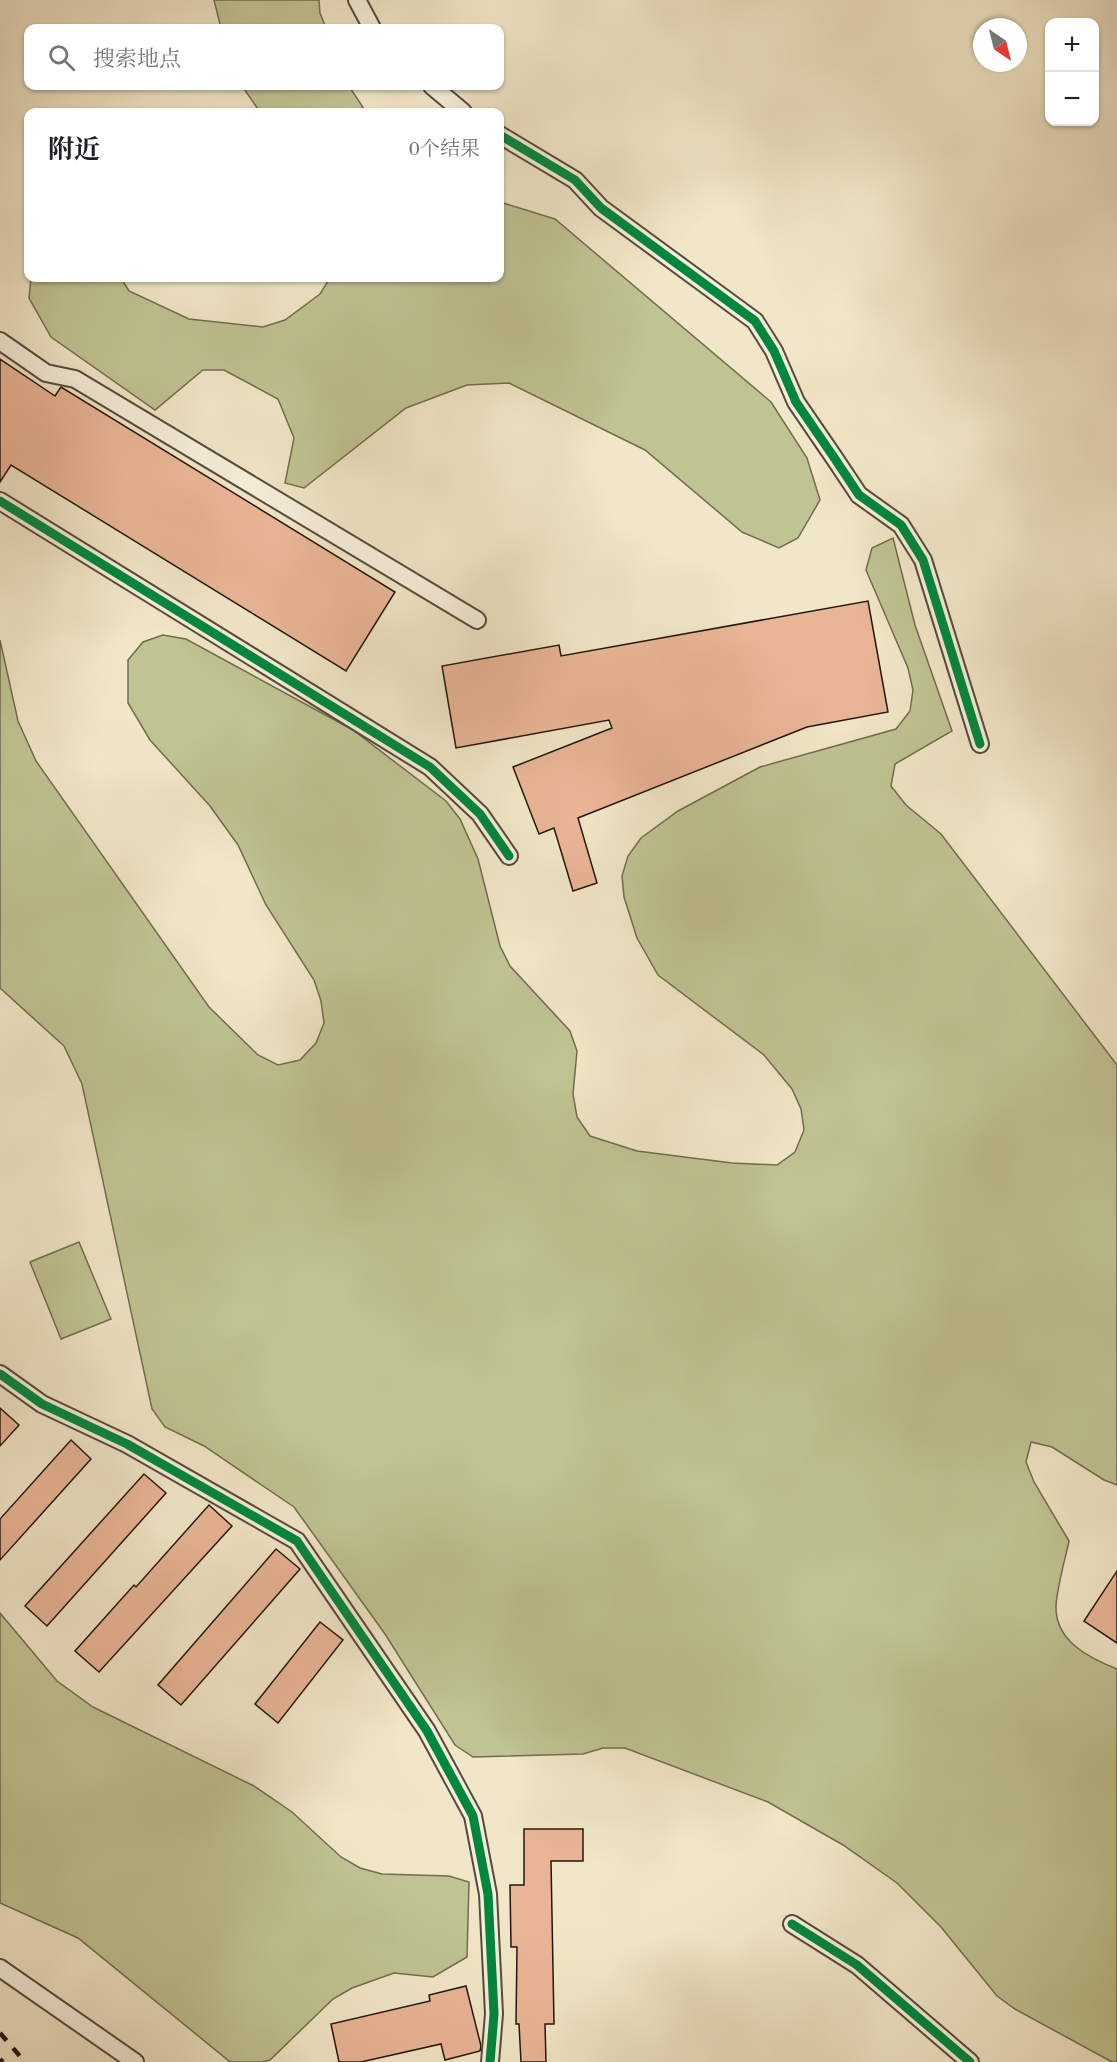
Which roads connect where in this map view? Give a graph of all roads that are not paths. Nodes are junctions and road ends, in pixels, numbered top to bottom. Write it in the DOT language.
graph roads {
  1 [pos="357,0"];
  2 [pos="370,24"];
  3 [pos="437,90"];
  4 [pos="459,108"];
  5 [pos="504,137"];
  6 [pos="0,341"];
  7 [pos="0,501"];
  8 [pos="477,620"];
  9 [pos="980,744"];
  10 [pos="509,856"];
  11 [pos="0,1374"];
  12 [pos="792,1924"];
  13 [pos="0,1968"];
  14 [pos="135,2062"];
  15 [pos="490,2062"];
  16 [pos="970,2062"];
  1 -- 2 [label="street"];
  3 -- 4 [label="street"];
  5 -- 9 [label="street"];
  6 -- 8 [label="street"];
  7 -- 10 [label="street"];
  11 -- 15 [label="street"];
  12 -- 16 [label="street"];
  13 -- 14 [label="street"];
}
